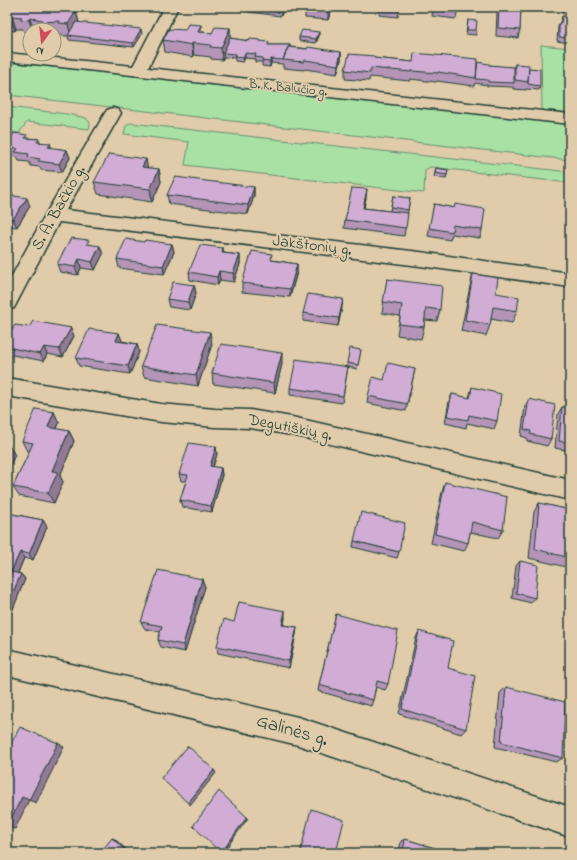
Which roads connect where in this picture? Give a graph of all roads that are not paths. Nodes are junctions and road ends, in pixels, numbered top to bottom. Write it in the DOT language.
graph roads {
  1 [pos="171,7"];
  2 [pos="7,56"];
  3 [pos="138,72"];
  4 [pos="113,113"];
  5 [pos="570,119"];
  6 [pos="54,215"];
  7 [pos="570,280"];
  8 [pos="7,303"];
  9 [pos="7,387"];
  10 [pos="570,490"];
  11 [pos="7,662"];
  12 [pos="570,822"];
  1 -- 3 [label="street"];
  2 -- 3 [label="street, B. K. Balučio g."];
  3 -- 5 [label="street, B. K. Balučio g."];
  4 -- 6 [label="street, S. A. Bačkio g."];
  6 -- 7 [label="street, Jakštonių g."];
  6 -- 8 [label="street, S. A. Bačkio g."];
  9 -- 10 [label="street, Degutiškių g."];
  11 -- 12 [label="street, Galinės g."];
}
